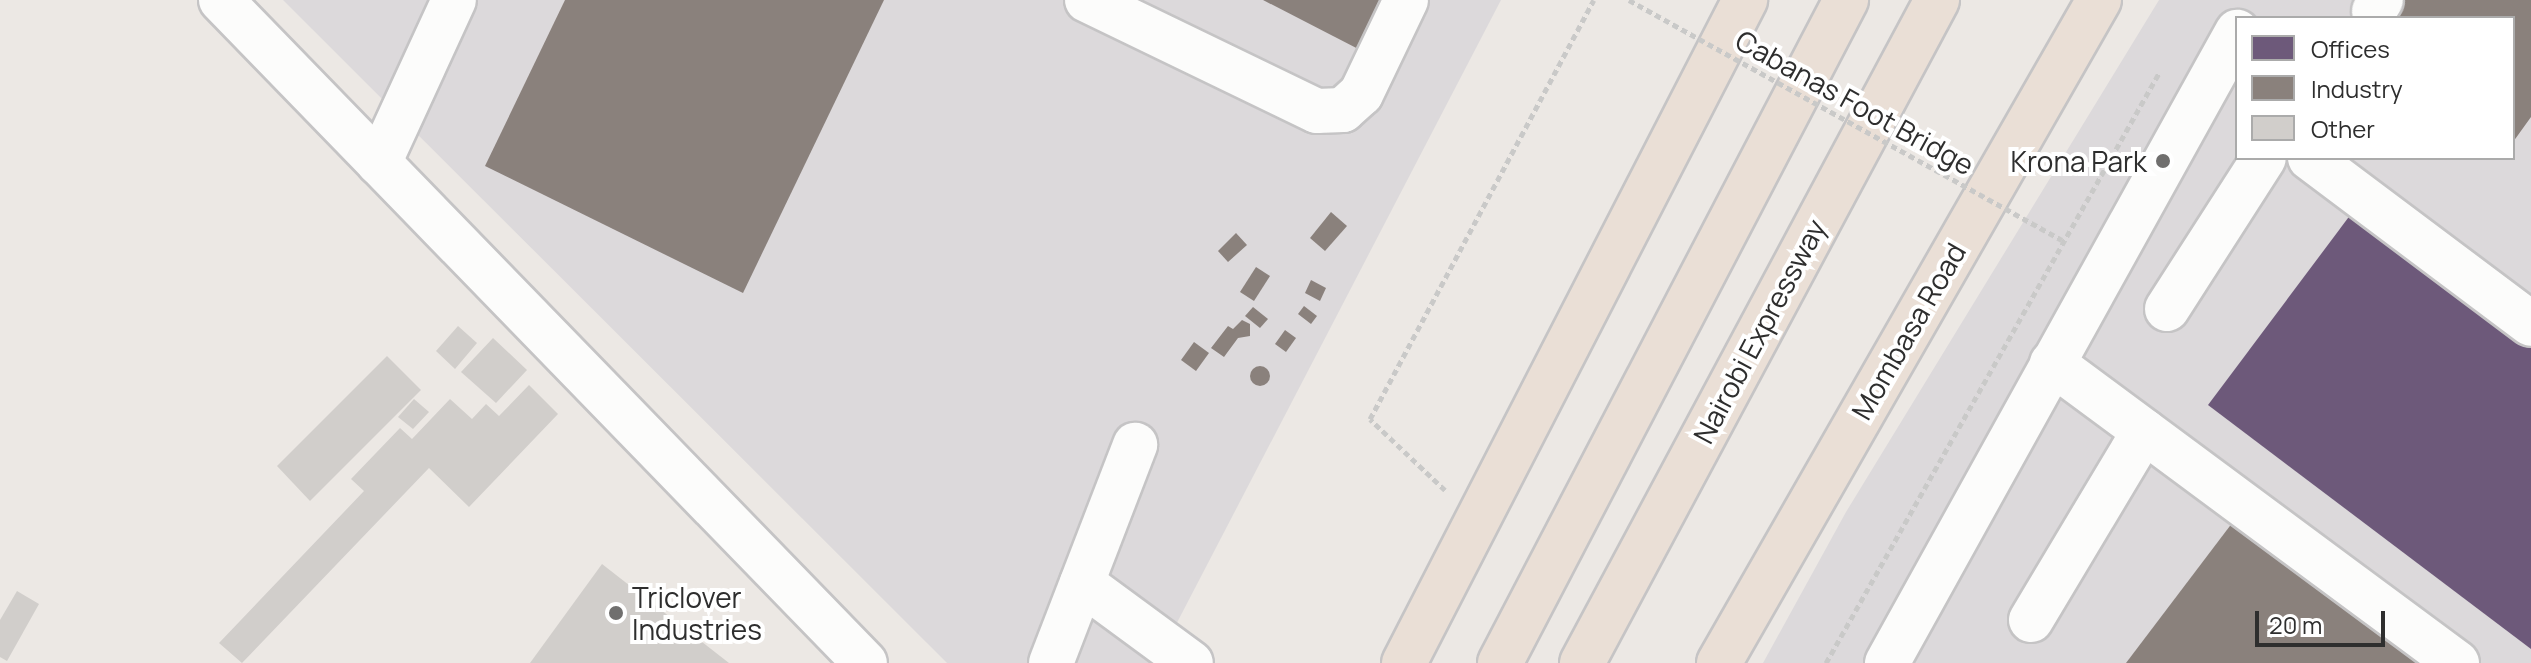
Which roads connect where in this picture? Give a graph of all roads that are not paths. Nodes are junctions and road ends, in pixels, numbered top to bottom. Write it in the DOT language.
graph roads {
  1 [pos="221,0"];
  2 [pos="454,0"];
  3 [pos="1087,0"];
  4 [pos="1406,0"];
  5 [pos="1745,0"];
  6 [pos="1846,0"];
  7 [pos="1937,0"];
  8 [pos="2099,0"];
  9 [pos="2235,41"];
  10 [pos="2223,93"];
  11 [pos="2263,160"];
  12 [pos="2313,160"];
  13 [pos="379,163"];
  14 [pos="2167,309"];
  15 [pos="2531,324"];
  16 [pos="2052,363"];
  17 [pos="2144,431"];
  18 [pos="1135,445"];
  19 [pos="1082,583"];
  20 [pos="2031,620"];
  21 [pos="865,663"];
  22 [pos="1051,663"];
  23 [pos="1191,663"];
  24 [pos="1404,663"];
  25 [pos="1500,663"];
  26 [pos="1582,663"];
  27 [pos="1719,663"];
  28 [pos="1887,663"];
  29 [pos="2457,663"];
  1 -- 13 [label="lane"];
  2 -- 13 [label="lane"];
  3 -- 4 [label="lane"];
  5 -- 24 [label="highway"];
  6 -- 25 [label="highway"];
  7 -- 26 [label="highway, Nairobi Expressway"];
  8 -- 27 [label="highway, Mombasa Road"];
  9 -- 10 [label="lane"];
  10 -- 16 [label="lane"];
  11 -- 14 [label="lane"];
  12 -- 15 [label="lane"];
  13 -- 21 [label="lane"];
  16 -- 17 [label="lane"];
  16 -- 28 [label="lane"];
  17 -- 20 [label="lane"];
  17 -- 29 [label="lane"];
  18 -- 19 [label="lane"];
  19 -- 22 [label="lane"];
  19 -- 23 [label="lane"];
}
